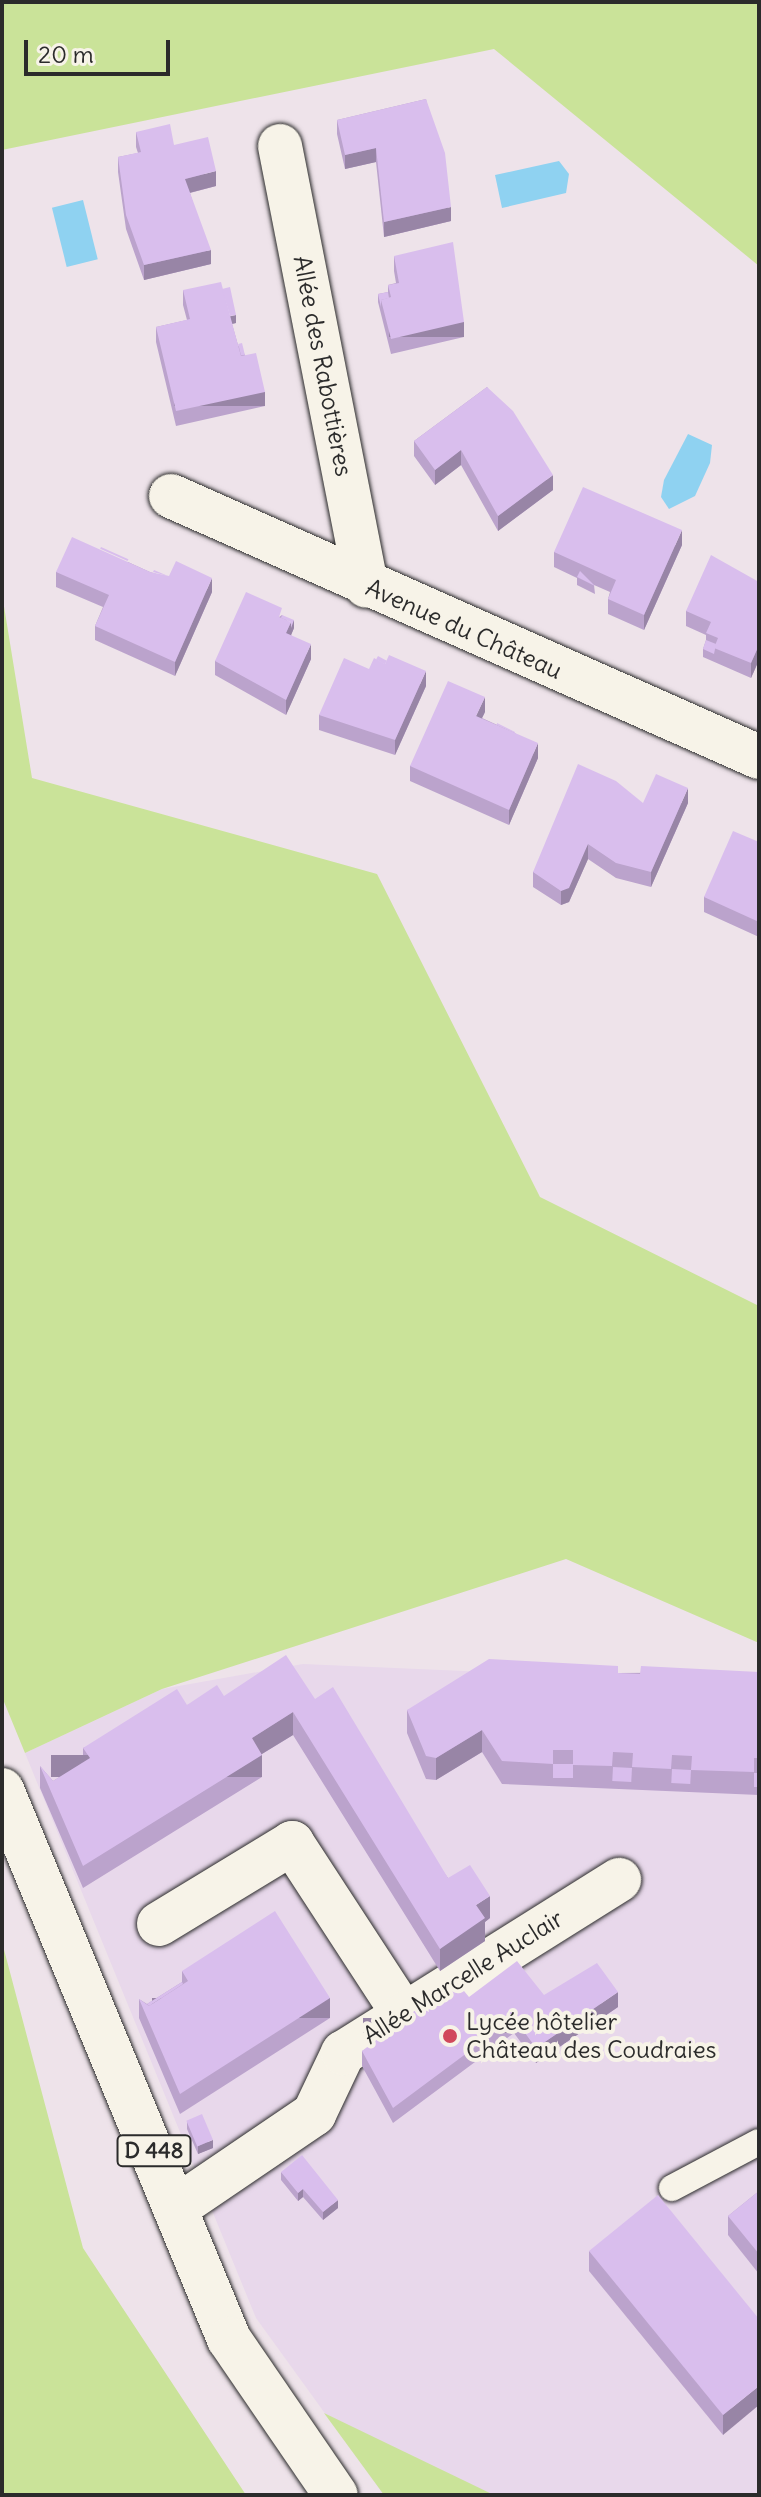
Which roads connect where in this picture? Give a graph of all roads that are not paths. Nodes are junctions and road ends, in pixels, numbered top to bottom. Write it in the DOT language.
graph roads {
  1 [pos="280,146"];
  2 [pos="171,496"];
  3 [pos="366,586"];
  4 [pos="759,757"];
  5 [pos="2,1790"];
  6 [pos="619,1880"];
  7 [pos="159,1924"];
  8 [pos="402,2012"];
  9 [pos="759,2142"];
  10 [pos="672,2188"];
  11 [pos="177,2207"];
  12 [pos="336,2495"];
  1 -- 3 [label="street, Allée des Rabottières"];
  2 -- 3 [label="street, Avenue du Château"];
  3 -- 4 [label="street, Avenue du Château"];
  5 -- 11 [label="street, D 448"];
  6 -- 8 [label="street, Allée Marcelle Auclair"];
  7 -- 8 [label="street"];
  8 -- 11 [label="street, Allée Marcelle Auclair"];
  9 -- 10 [label="lane"];
  11 -- 12 [label="street, D 448"];
}
